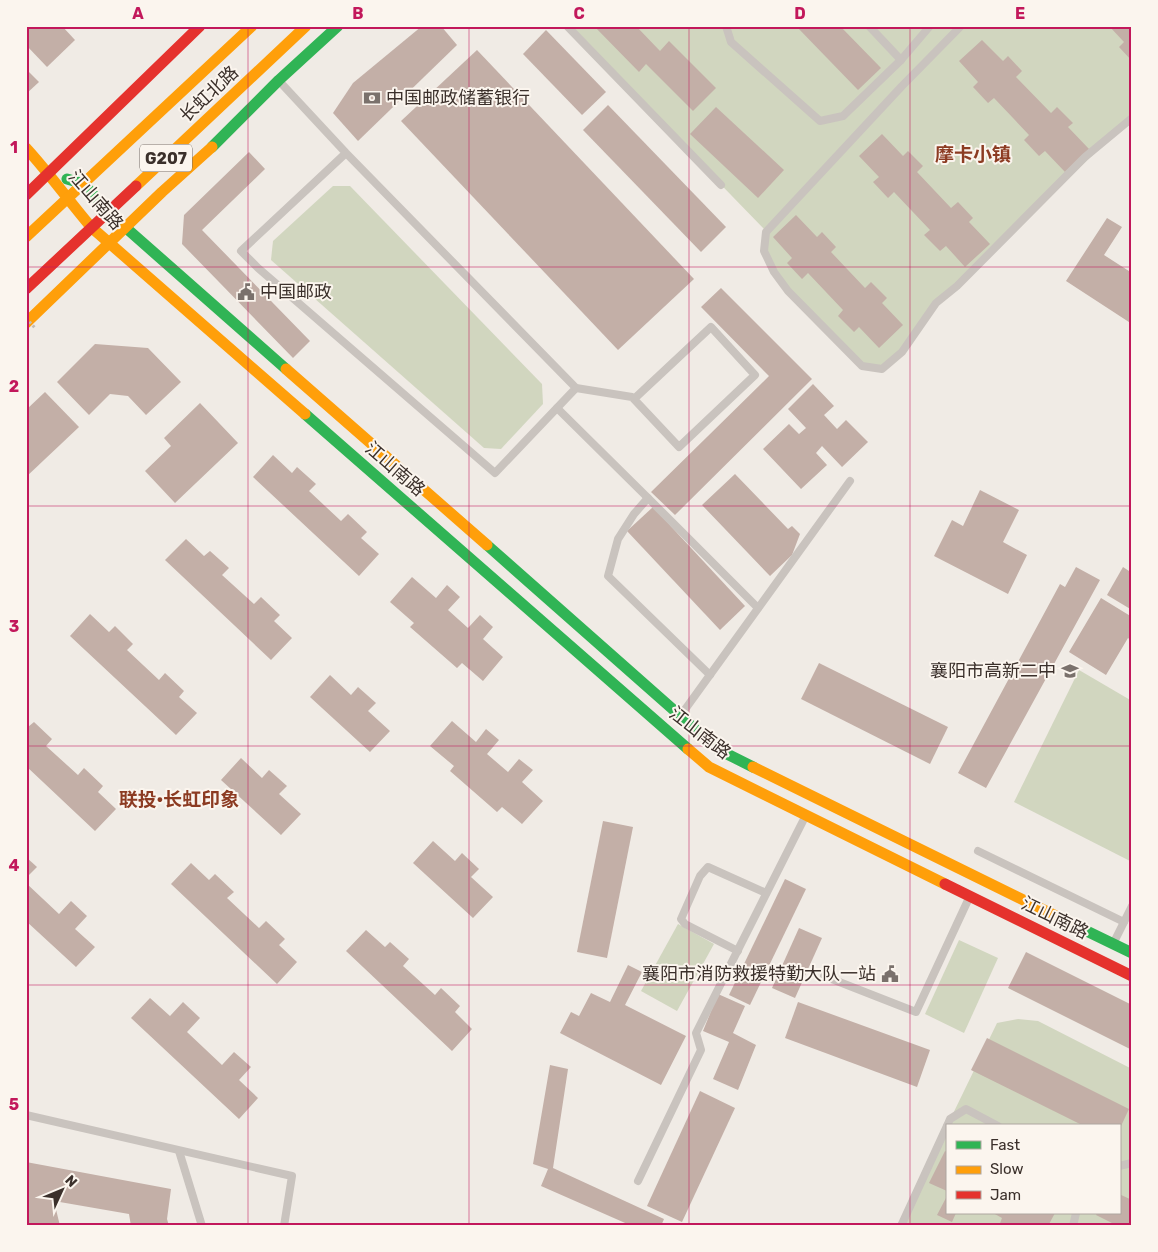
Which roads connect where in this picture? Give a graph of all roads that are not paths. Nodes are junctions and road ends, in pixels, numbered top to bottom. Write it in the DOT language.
graph roads {
  1 [pos="200,26"];
  2 [pos="252,26"];
  3 [pos="306,26"];
  4 [pos="338,26"];
  5 [pos="567,26"];
  6 [pos="726,26"];
  7 [pos="869,26"];
  8 [pos="930,26"];
  9 [pos="961,26"];
  10 [pos="901,60"];
  11 [pos="279,80"];
  12 [pos="1132,118"];
  13 [pos="26,148"];
  14 [pos="346,153"];
  15 [pos="50,173"];
  16 [pos="84,184"];
  17 [pos="721,185"];
  18 [pos="26,195"];
  19 [pos="68,200"];
  20 [pos="108,212"];
  21 [pos="91,227"];
  22 [pos="126,228"];
  23 [pos="26,237"];
  24 [pos="110,243"];
  25 [pos="26,289"];
  26 [pos="31,325"];
  27 [pos="576,388"];
  28 [pos="634,399"];
  29 [pos="557,408"];
  30 [pos="850,481"];
  31 [pos="648,498"];
  32 [pos="758,608"];
  33 [pos="710,675"];
  34 [pos="680,716"];
  35 [pos="806,815"];
  36 [pos="978,851"];
  37 [pos="766,894"];
  38 [pos="970,896"];
  39 [pos="1132,906"];
  40 [pos="1124,922"];
  41 [pos="1114,944"];
  42 [pos="738,951"];
  43 [pos="1132,953"];
  44 [pos="824,976"];
  45 [pos="1132,976"];
  46 [pos="26,1115"];
  47 [pos="948,1124"];
  48 [pos="994,1124"];
  49 [pos="946,1128"];
  50 [pos="179,1150"];
  51 [pos="638,1181"];
  52 [pos="202,1226"];
  53 [pos="284,1226"];
  54 [pos="902,1226"];
  1 -- 15 [label="main road"];
  2 -- 16 [label="main road, 长虹北路 / G207"];
  3 -- 20 [label="main road, 长虹北路 / G207"];
  4 -- 11 [label="main road"];
  5 -- 17 [label="lane"];
  6 -- 10 [label="lane"];
  7 -- 10 [label="lane"];
  8 -- 10 [label="lane"];
  9 -- 12 [label="lane"];
  11 -- 14 [label="lane"];
  11 -- 22 [label="main road"];
  13 -- 15 [label="main road"];
  14 -- 27 [label="lane"];
  14 -- 29 [label="lane"];
  15 -- 16 [label="main road, 江山南路"];
  15 -- 18 [label="main road"];
  15 -- 19 [label="main road, 江山南路"];
  16 -- 19 [label="main road, 长虹北路 / G207"];
  16 -- 20 [label="main road, 江山南路"];
  19 -- 21 [label="main road, 江山南路"];
  19 -- 23 [label="main road, 长虹北路 / G207"];
  20 -- 21 [label="main road, 长虹北路 / G207"];
  20 -- 22 [label="main road, 江山南路"];
  21 -- 24 [label="main road, 江山南路"];
  21 -- 25 [label="main road, 长虹北路 / G207"];
  22 -- 24 [label="main road"];
  22 -- 34 [label="main road, 江山南路"];
  24 -- 26 [label="main road"];
  24 -- 35 [label="main road, 江山南路"];
  27 -- 28 [label="lane"];
  27 -- 29 [label="lane"];
  28 -- 28 [label="lane"];
  29 -- 31 [label="lane"];
  30 -- 32 [label="lane"];
  31 -- 32 [label="lane"];
  31 -- 33 [label="lane"];
  32 -- 33 [label="lane"];
  33 -- 34 [label="lane"];
  34 -- 41 [label="main road, 江山南路"];
  35 -- 37 [label="lane"];
  35 -- 38 [label="main road, 江山南路"];
  36 -- 40 [label="lane"];
  37 -- 42 [label="lane"];
  37 -- 42 [label="lane"];
  38 -- 44 [label="lane"];
  38 -- 45 [label="main road, 江山南路"];
  39 -- 40 [label="lane"];
  40 -- 41 [label="lane"];
  41 -- 43 [label="main road, 江山南路"];
  42 -- 51 [label="lane"];
  46 -- 50 [label="lane"];
  47 -- 48 [label="lane"];
  49 -- 54 [label="lane"];
  50 -- 52 [label="lane"];
  50 -- 53 [label="lane"];
}
